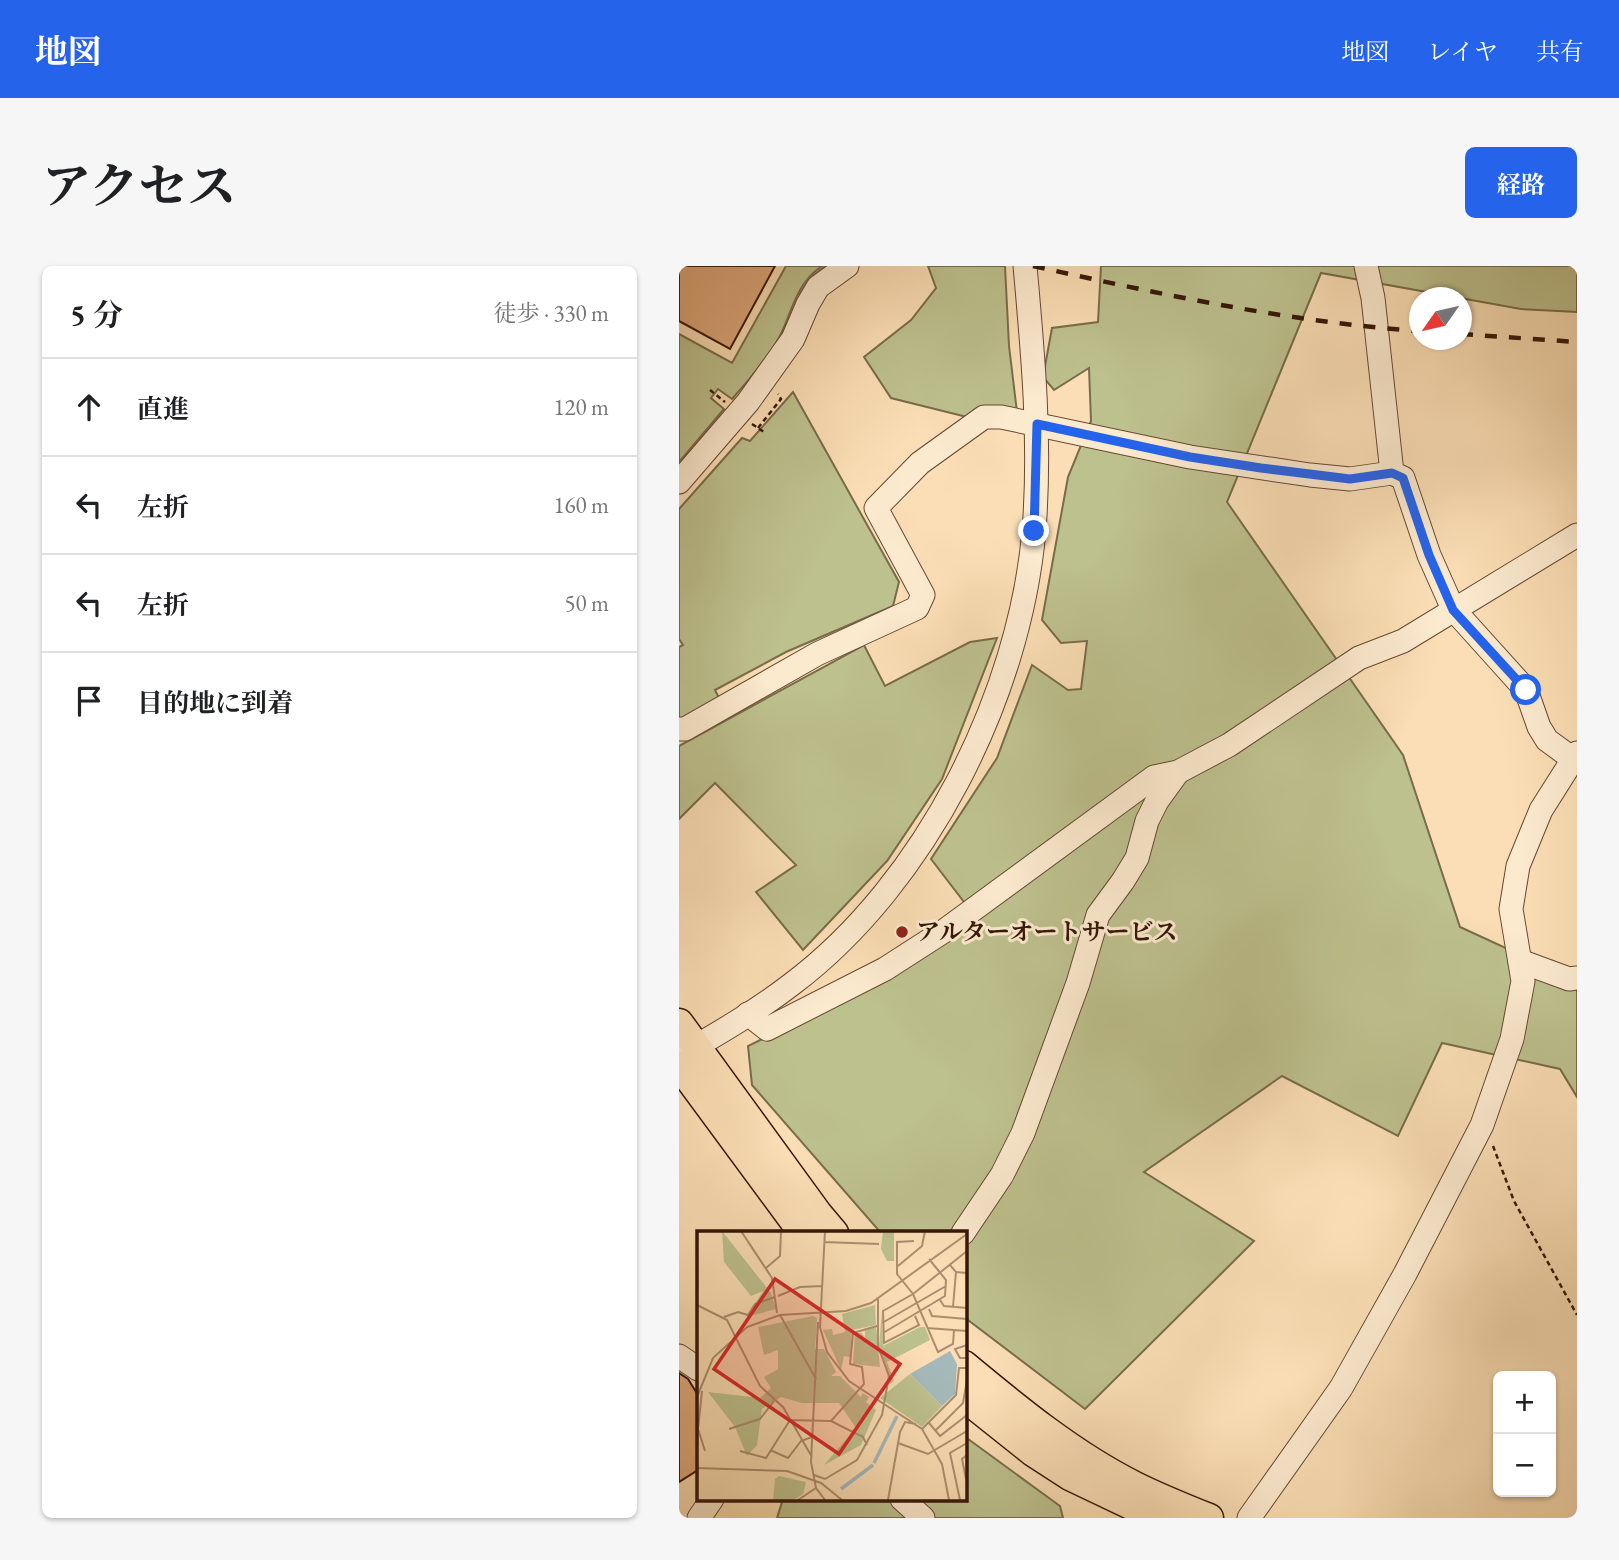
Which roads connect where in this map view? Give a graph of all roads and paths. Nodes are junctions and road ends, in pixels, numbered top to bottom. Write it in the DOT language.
graph roads {
  1 [pos="847,266"];
  2 [pos="1025,266"];
  3 [pos="1366,266"];
  4 [pos="753,424"];
  5 [pos="1037,424"];
  6 [pos="764,432"];
  7 [pos="1392,473"];
  8 [pos="679,482"];
  9 [pos="1577,535"];
  10 [pos="1453,610"];
  11 [pos="679,729"];
  12 [pos="1576,757"];
  13 [pos="1178,772"];
  14 [pos="1520,961"];
  15 [pos="1577,978"];
  16 [pos="748,1014"];
  17 [pos="679,1023"];
  18 [pos="685,1056"];
  19 [pos="1482,1125"];
  20 [pos="802,1231"];
  21 [pos="832,1231"];
  22 [pos="964,1231"];
  23 [pos="1577,1315"];
  24 [pos="679,1356"];
  25 [pos="966,1367"];
  26 [pos="697,1368"];
  27 [pos="966,1399"];
  28 [pos="711,1500"];
  29 [pos="903,1500"];
  30 [pos="699,1518"];
  31 [pos="923,1518"];
  32 [pos="1158,1518"];
  33 [pos="1209,1518"];
  34 [pos="1249,1518"];
  1 -- 8 [label="street"];
  2 -- 5 [label="street"];
  3 -- 7 [label="street"];
  4 -- 6 [label="path"];
  5 -- 7 [label="street"];
  5 -- 11 [label="street"];
  5 -- 16 [label="street"];
  7 -- 10 [label="street"];
  9 -- 10 [label="street"];
  10 -- 12 [label="street"];
  10 -- 13 [label="street"];
  12 -- 14 [label="street"];
  13 -- 16 [label="street"];
  13 -- 22 [label="street"];
  14 -- 15 [label="street"];
  14 -- 19 [label="street"];
  16 -- 18 [label="street"];
  17 -- 18 [label="main road"];
  18 -- 20 [label="main road"];
  18 -- 21 [label="main road"];
  19 -- 23 [label="path"];
  19 -- 34 [label="street"];
  24 -- 26 [label="street"];
  25 -- 33 [label="main road"];
  27 -- 32 [label="main road"];
  28 -- 30 [label="street"];
  29 -- 31 [label="street"];
}
